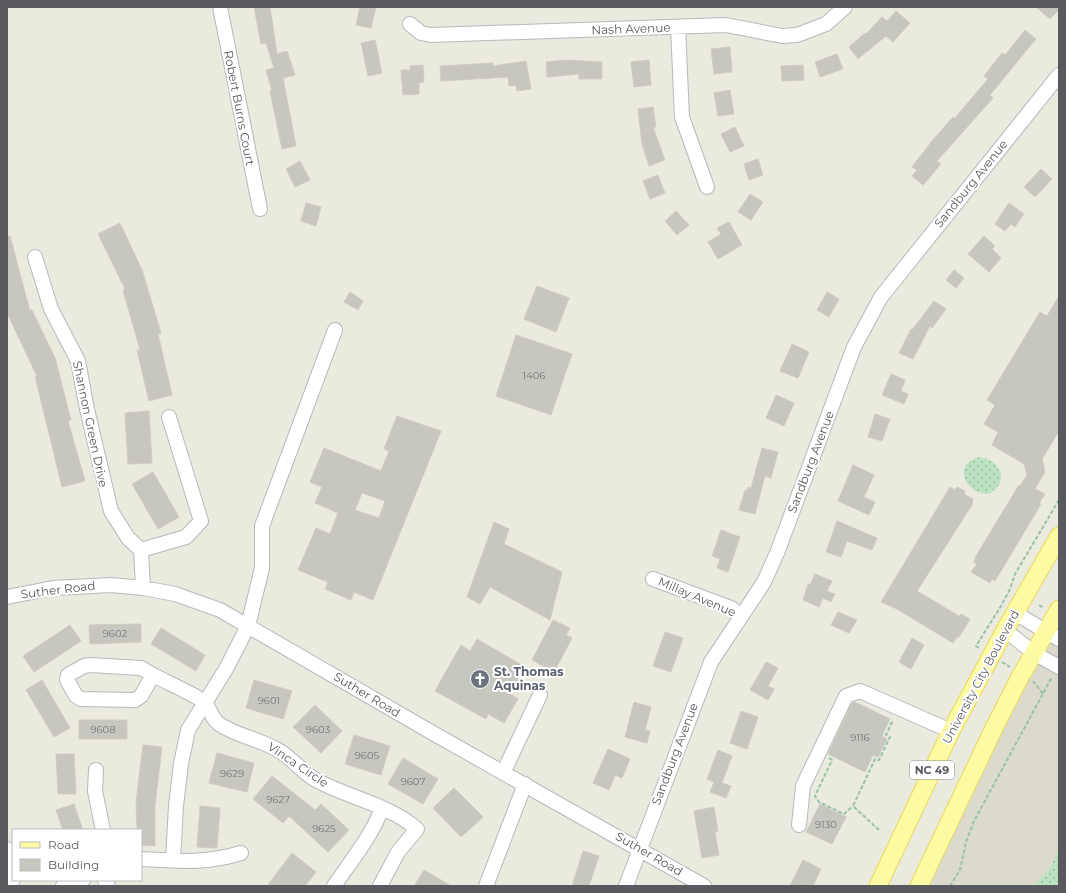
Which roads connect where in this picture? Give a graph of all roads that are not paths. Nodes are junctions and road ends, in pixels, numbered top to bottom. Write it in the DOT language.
graph roads {
  1 [pos="220,7"];
  2 [pos="845,7"];
  3 [pos="410,24"];
  4 [pos="678,27"];
  5 [pos="1059,75"];
  6 [pos="707,187"];
  7 [pos="260,209"];
  8 [pos="35,257"];
  9 [pos="335,330"];
  10 [pos="169,417"];
  11 [pos="1059,536"];
  12 [pos="140,550"];
  13 [pos="653,579"];
  14 [pos="143,588"];
  15 [pos="7,597"];
  16 [pos="1059,609"];
  17 [pos="1015,613"];
  18 [pos="741,616"];
  19 [pos="248,626"];
  20 [pos="1005,630"];
  21 [pos="1053,635"];
  22 [pos="1034,652"];
  23 [pos="1056,672"];
  24 [pos="153,675"];
  25 [pos="540,695"];
  26 [pos="206,703"];
  27 [pos="951,731"];
  28 [pos="96,770"];
  29 [pos="503,773"];
  30 [pos="525,784"];
  31 [pos="382,808"];
  32 [pos="799,825"];
  33 [pos="103,829"];
  34 [pos="7,849"];
  35 [pos="640,849"];
  36 [pos="241,853"];
  37 [pos="142,859"];
  38 [pos="173,860"];
  39 [pos="12,875"];
  40 [pos="81,881"];
  41 [pos="63,886"];
  42 [pos="334,886"];
  43 [pos="380,886"];
  44 [pos="486,886"];
  45 [pos="626,886"];
  46 [pos="704,886"];
  47 [pos="878,886"];
  48 [pos="919,886"];
  1 -- 7 [label="street, Robert Burns Court"];
  2 -- 4 [label="street, Nash Avenue"];
  3 -- 4 [label="street, Nash Avenue"];
  4 -- 6 [label="street"];
  5 -- 18 [label="street, Sandburg Avenue"];
  8 -- 12 [label="street, Shannon Green Drive"];
  9 -- 19 [label="street"];
  10 -- 12 [label="street"];
  11 -- 17 [label="main road, University City Boulevard / NC 49"];
  12 -- 14 [label="street"];
  13 -- 18 [label="street, Millay Avenue"];
  14 -- 15 [label="street, Suther Road"];
  14 -- 19 [label="street, Suther Road"];
  16 -- 21 [label="main road, NC 49"];
  17 -- 20 [label="main road, University City Boulevard / NC 49"];
  17 -- 21 [label="street"];
  18 -- 35 [label="street, Sandburg Avenue"];
  19 -- 26 [label="street"];
  19 -- 29 [label="street, Suther Road"];
  20 -- 22 [label="street"];
  20 -- 27 [label="main road, University City Boulevard / NC 49"];
  21 -- 22 [label="main road, NC 49"];
  22 -- 23 [label="street"];
  22 -- 48 [label="main road, NC 49"];
  24 -- 24 [label="street"];
  24 -- 26 [label="street"];
  25 -- 29 [label="street"];
  26 -- 31 [label="street, Vinca Circle"];
  26 -- 38 [label="street"];
  27 -- 32 [label="street"];
  27 -- 47 [label="main road, University City Boulevard / NC 49"];
  28 -- 33 [label="street"];
  29 -- 30 [label="street, Suther Road"];
  30 -- 35 [label="street, Suther Road"];
  30 -- 44 [label="street"];
  31 -- 42 [label="street"];
  31 -- 43 [label="street, Vinca Circle"];
  34 -- 39 [label="street"];
  35 -- 45 [label="street, Sandburg Avenue"];
  35 -- 46 [label="street, Suther Road"];
  36 -- 38 [label="street"];
  37 -- 38 [label="street"];
  40 -- 41 [label="street"];
}
